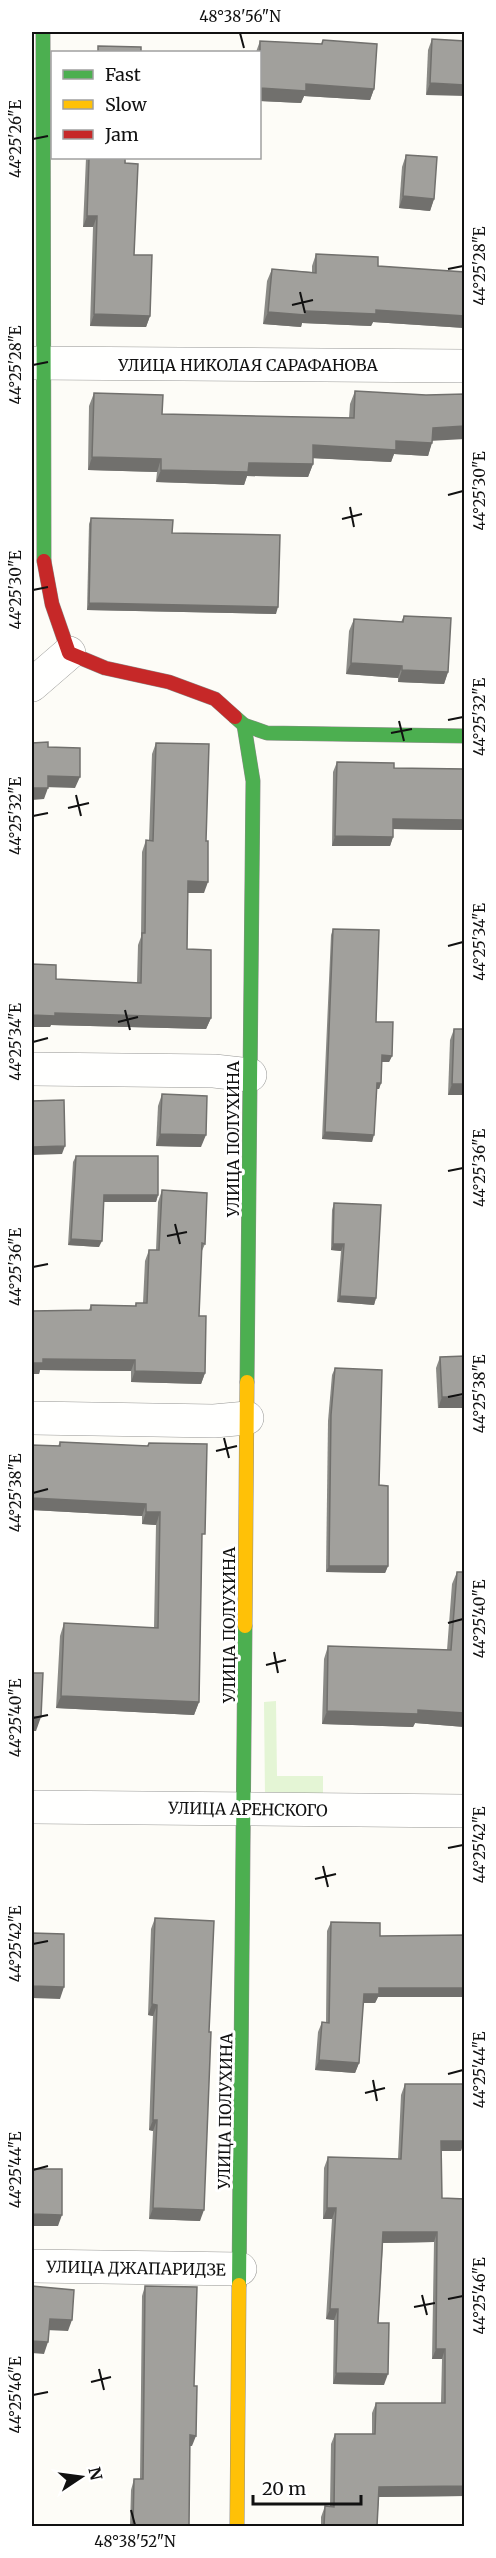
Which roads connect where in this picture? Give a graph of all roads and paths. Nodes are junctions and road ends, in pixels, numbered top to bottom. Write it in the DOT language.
graph roads {
  1 [pos="43,32"];
  2 [pos="37,363"];
  3 [pos="465,366"];
  4 [pos="69,653"];
  5 [pos="32,685"];
  6 [pos="244,725"];
  7 [pos="465,736"];
  8 [pos="32,1069"];
  9 [pos="250,1075"];
  10 [pos="32,1418"];
  11 [pos="247,1418"];
  12 [pos="32,1807"];
  13 [pos="244,1810"];
  14 [pos="465,1811"];
  15 [pos="32,2266"];
  16 [pos="240,2269"];
  17 [pos="237,2526"];
  1 -- 2 [label="main road"];
  2 -- 3 [label="street, УЛИЦА НИКОЛАЯ САРАФАНОВА"];
  2 -- 4 [label="main road"];
  4 -- 5 [label="street"];
  4 -- 6 [label="main road"];
  6 -- 7 [label="main road"];
  6 -- 9 [label="main road, УЛИЦА ПОЛУХИНА"];
  8 -- 9 [label="street"];
  9 -- 11 [label="main road, УЛИЦА ПОЛУХИНА"];
  10 -- 11 [label="street"];
  11 -- 13 [label="main road, УЛИЦА ПОЛУХИНА"];
  12 -- 13 [label="street, УЛИЦА АРЕНСКОГО"];
  13 -- 14 [label="street, УЛИЦА АРЕНСКОГО"];
  13 -- 16 [label="main road, УЛИЦА ПОЛУХИНА"];
  15 -- 16 [label="street, УЛИЦА ДЖАПАРИДЗЕ"];
  16 -- 17 [label="main road, УЛИЦА ПОЛУХИНА"];
}
